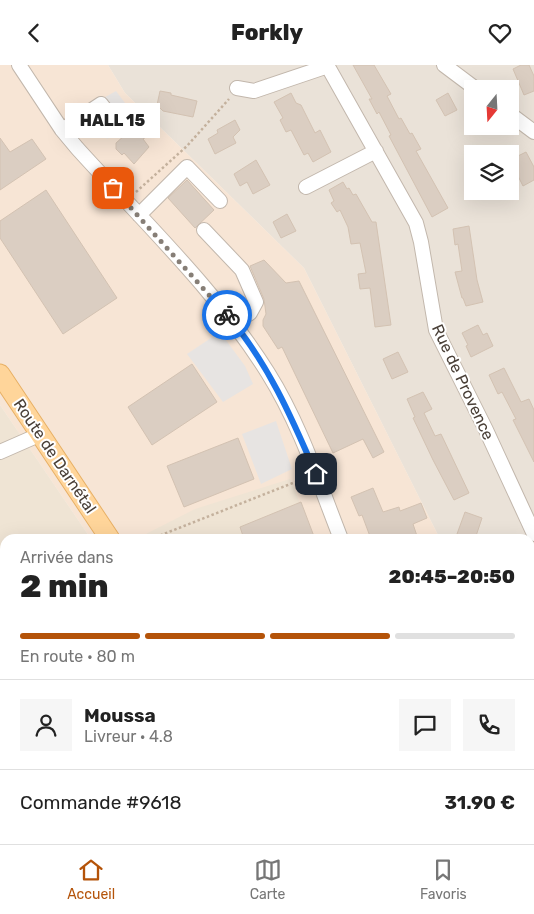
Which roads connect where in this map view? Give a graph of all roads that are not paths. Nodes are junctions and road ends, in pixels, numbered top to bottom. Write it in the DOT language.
graph roads {
  1 [pos="19,65"];
  2 [pos="444,65"];
  3 [pos="327,66"];
  4 [pos="464,80"];
  5 [pos="237,88"];
  6 [pos="519,121"];
  7 [pos="119,127"];
  8 [pos="62,130"];
  9 [pos="534,132"];
  10 [pos="376,151"];
  11 [pos="306,187"];
  12 [pos="220,201"];
  13 [pos="139,215"];
  14 [pos="204,230"];
  15 [pos="234,323"];
  16 [pos="0,375"];
  17 [pos="41,434"];
  18 [pos="0,452"];
  19 [pos="107,534"];
  20 [pos="339,534"];
  21 [pos="534,534"];
  1 -- 8 [label="street"];
  2 -- 4 [label="street"];
  3 -- 5 [label="street"];
  3 -- 10 [label="street, Rue de Provence"];
  6 -- 9 [label="street"];
  7 -- 8 [label="street"];
  8 -- 13 [label="street"];
  10 -- 11 [label="street"];
  10 -- 21 [label="street, Rue de Provence"];
  12 -- 13 [label="street"];
  13 -- 15 [label="street"];
  14 -- 15 [label="street"];
  15 -- 20 [label="street"];
  16 -- 17 [label="main road, Route de Darnétal"];
  17 -- 18 [label="street"];
  17 -- 19 [label="main road, Route de Darnétal"];
}
